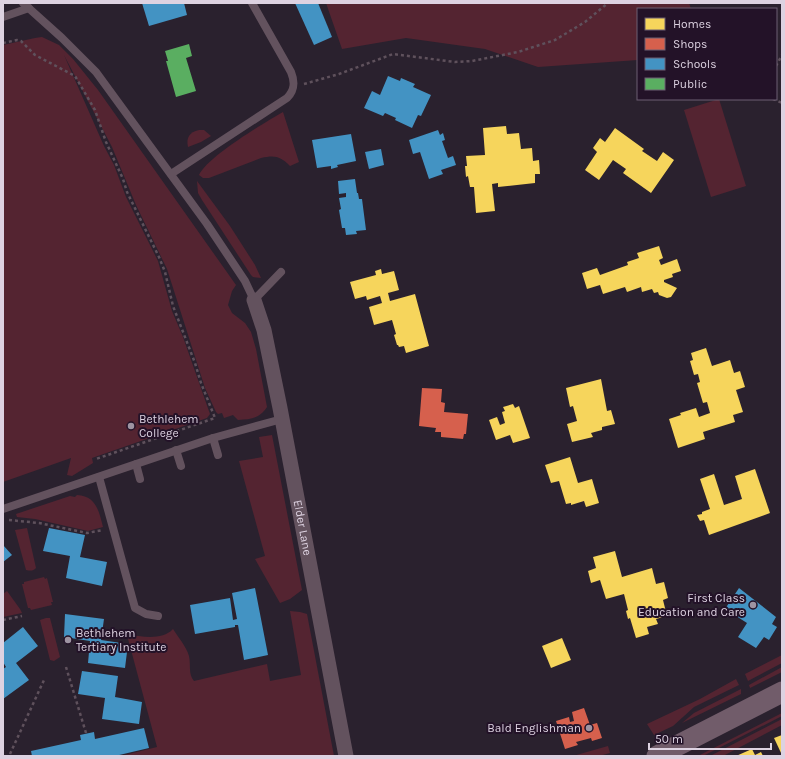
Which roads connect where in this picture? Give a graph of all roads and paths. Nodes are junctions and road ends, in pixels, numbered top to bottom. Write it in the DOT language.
graph roads {
  1 [pos="252,3"];
  2 [pos="608,3"];
  3 [pos="26,6"];
  4 [pos="3,17"];
  5 [pos="3,43"];
  6 [pos="782,55"];
  7 [pos="777,64"];
  8 [pos="294,87"];
  9 [pos="171,174"];
  10 [pos="281,272"];
  11 [pos="254,300"];
  12 [pos="282,419"];
  13 [pos="213,438"];
  14 [pos="176,450"];
  15 [pos="218,455"];
  16 [pos="96,459"];
  17 [pos="136,464"];
  18 [pos="181,466"];
  19 [pos="99,477"];
  20 [pos="140,479"];
  21 [pos="3,509"];
  22 [pos="5,520"];
  23 [pos="113,528"];
  24 [pos="22,616"];
  25 [pos="158,616"];
  26 [pos="3,620"];
  27 [pos="66,667"];
  28 [pos="44,680"];
  29 [pos="782,692"];
  30 [pos="86,733"];
  31 [pos="10,754"];
  32 [pos="346,756"];
  33 [pos="657,756"];
  1 -- 8 [label="lane"];
  2 -- 8 [label="path"];
  3 -- 4 [label="lane"];
  3 -- 9 [label="lane"];
  5 -- 16 [label="path"];
  6 -- 7 [label="path"];
  8 -- 9 [label="lane"];
  9 -- 11 [label="lane"];
  10 -- 11 [label="lane"];
  11 -- 12 [label="street, Elder Lane"];
  12 -- 13 [label="lane"];
  12 -- 32 [label="street, Elder Lane"];
  13 -- 14 [label="lane"];
  13 -- 15 [label="lane"];
  14 -- 17 [label="lane"];
  14 -- 18 [label="lane"];
  17 -- 19 [label="lane"];
  17 -- 20 [label="lane"];
  19 -- 21 [label="lane"];
  19 -- 23 [label="lane"];
  22 -- 23 [label="path"];
  23 -- 25 [label="lane"];
  24 -- 26 [label="path"];
  27 -- 30 [label="path"];
  28 -- 31 [label="path"];
  29 -- 33 [label="main road"];
}
